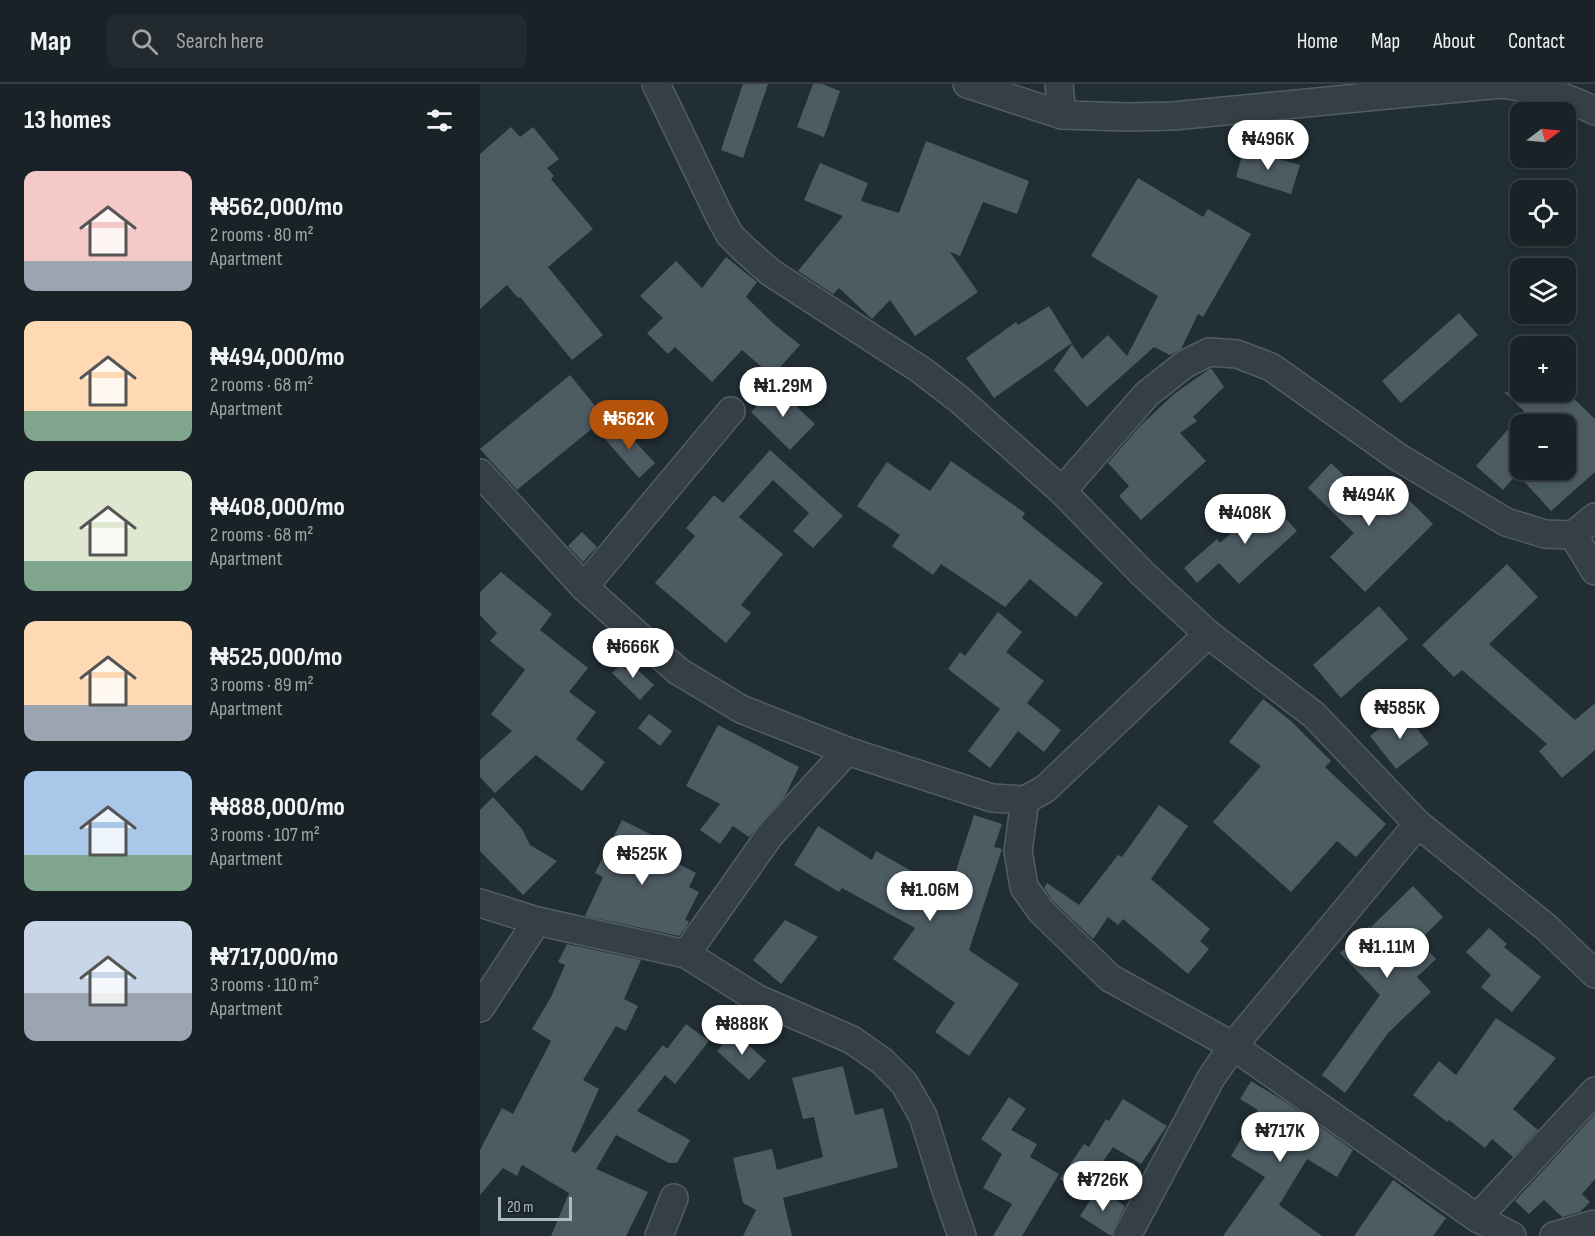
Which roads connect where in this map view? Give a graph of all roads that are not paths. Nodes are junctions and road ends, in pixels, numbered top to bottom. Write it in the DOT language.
graph roads {
  1 [pos="656,84"];
  2 [pos="967,84"];
  3 [pos="1059,84"];
  4 [pos="1404,88"];
  5 [pos="1595,111"];
  6 [pos="1062,115"];
  7 [pos="732,411"];
  8 [pos="480,473"];
  9 [pos="1062,491"];
  10 [pos="1595,517"];
  11 [pos="1573,535"];
  12 [pos="1595,571"];
  13 [pos="584,587"];
  14 [pos="1208,634"];
  15 [pos="847,751"];
  16 [pos="1025,800"];
  17 [pos="1418,824"];
  18 [pos="480,903"];
  19 [pos="537,921"];
  20 [pos="686,954"];
  21 [pos="1595,974"];
  22 [pos="480,1008"];
  23 [pos="1233,1046"];
  24 [pos="1595,1091"];
  25 [pos="674,1198"];
  26 [pos="1478,1218"];
  27 [pos="1595,1224"];
  28 [pos="659,1236"];
  29 [pos="962,1236"];
  30 [pos="1127,1236"];
  31 [pos="1512,1236"];
  32 [pos="1554,1236"];
  1 -- 9 [label="street"];
  2 -- 6 [label="street"];
  3 -- 6 [label="street"];
  4 -- 5 [label="street"];
  4 -- 6 [label="street"];
  7 -- 13 [label="street"];
  8 -- 13 [label="street"];
  9 -- 11 [label="street"];
  9 -- 14 [label="street"];
  10 -- 11 [label="street"];
  11 -- 12 [label="street"];
  13 -- 15 [label="street"];
  14 -- 16 [label="street"];
  14 -- 17 [label="street"];
  15 -- 16 [label="street"];
  15 -- 20 [label="street"];
  16 -- 23 [label="street"];
  17 -- 21 [label="street"];
  17 -- 23 [label="street"];
  18 -- 19 [label="street"];
  19 -- 20 [label="street"];
  19 -- 22 [label="street"];
  20 -- 29 [label="street"];
  23 -- 26 [label="street"];
  23 -- 30 [label="street"];
  24 -- 26 [label="street"];
  25 -- 28 [label="street"];
  26 -- 31 [label="street"];
  27 -- 32 [label="street"];
}
